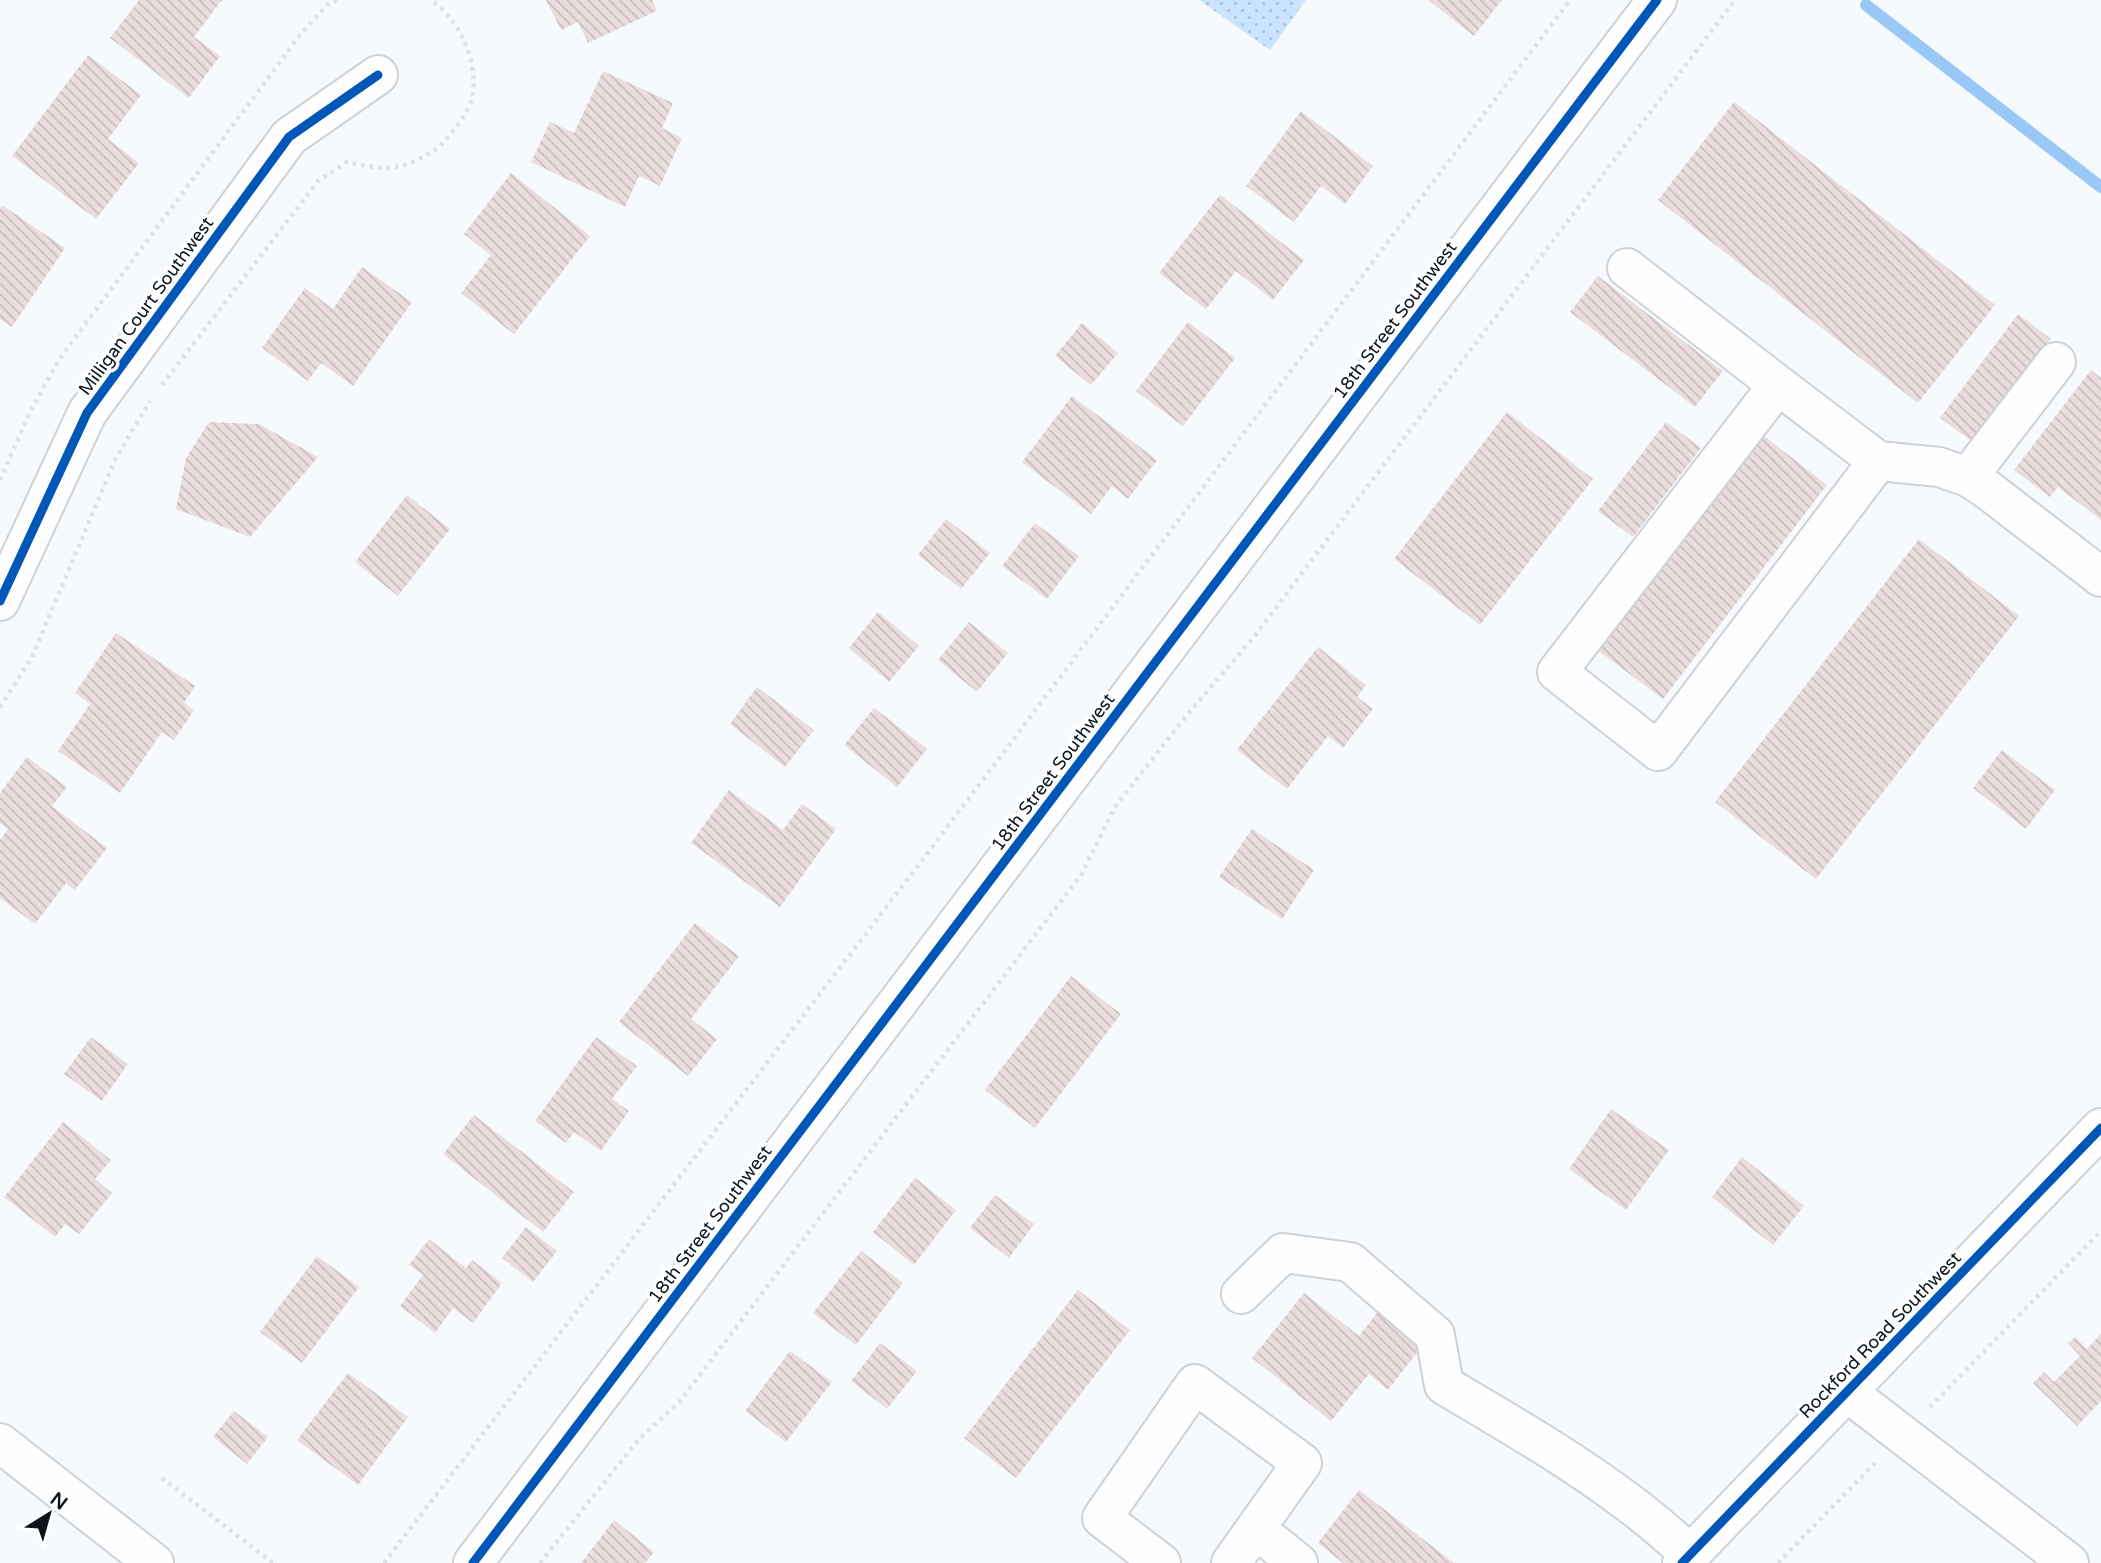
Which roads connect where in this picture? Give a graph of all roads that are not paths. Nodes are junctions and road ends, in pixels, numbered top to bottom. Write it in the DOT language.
graph roads {
  1 [pos="1657,0"];
  2 [pos="378,75"];
  3 [pos="1627,268"];
  4 [pos="2056,362"];
  5 [pos="1778,385"];
  6 [pos="1878,461"];
  7 [pos="1968,477"];
  8 [pos="2101,577"];
  9 [pos="0,601"];
  10 [pos="2101,1128"];
  11 [pos="1241,1294"];
  12 [pos="1847,1392"];
  13 [pos="0,1443"];
  14 [pos="1256,1529"];
  15 [pos="1687,1559"];
  16 [pos="154,1563"];
  17 [pos="473,1563"];
  18 [pos="1161,1563"];
  19 [pos="1231,1563"];
  20 [pos="1298,1563"];
  21 [pos="2070,1563"];
  1 -- 17 [label="street, 18th Street Southwest"];
  2 -- 9 [label="street, Milligan Court Southwest"];
  3 -- 5 [label="street"];
  4 -- 7 [label="street"];
  5 -- 6 [label="street"];
  5 -- 6 [label="street"];
  6 -- 7 [label="street"];
  7 -- 8 [label="street"];
  10 -- 12 [label="street, Rockford Road Southwest"];
  11 -- 15 [label="street"];
  12 -- 15 [label="street, Rockford Road Southwest"];
  12 -- 21 [label="street"];
  13 -- 16 [label="street"];
  14 -- 18 [label="street"];
  14 -- 19 [label="street"];
  14 -- 20 [label="street"];
}
